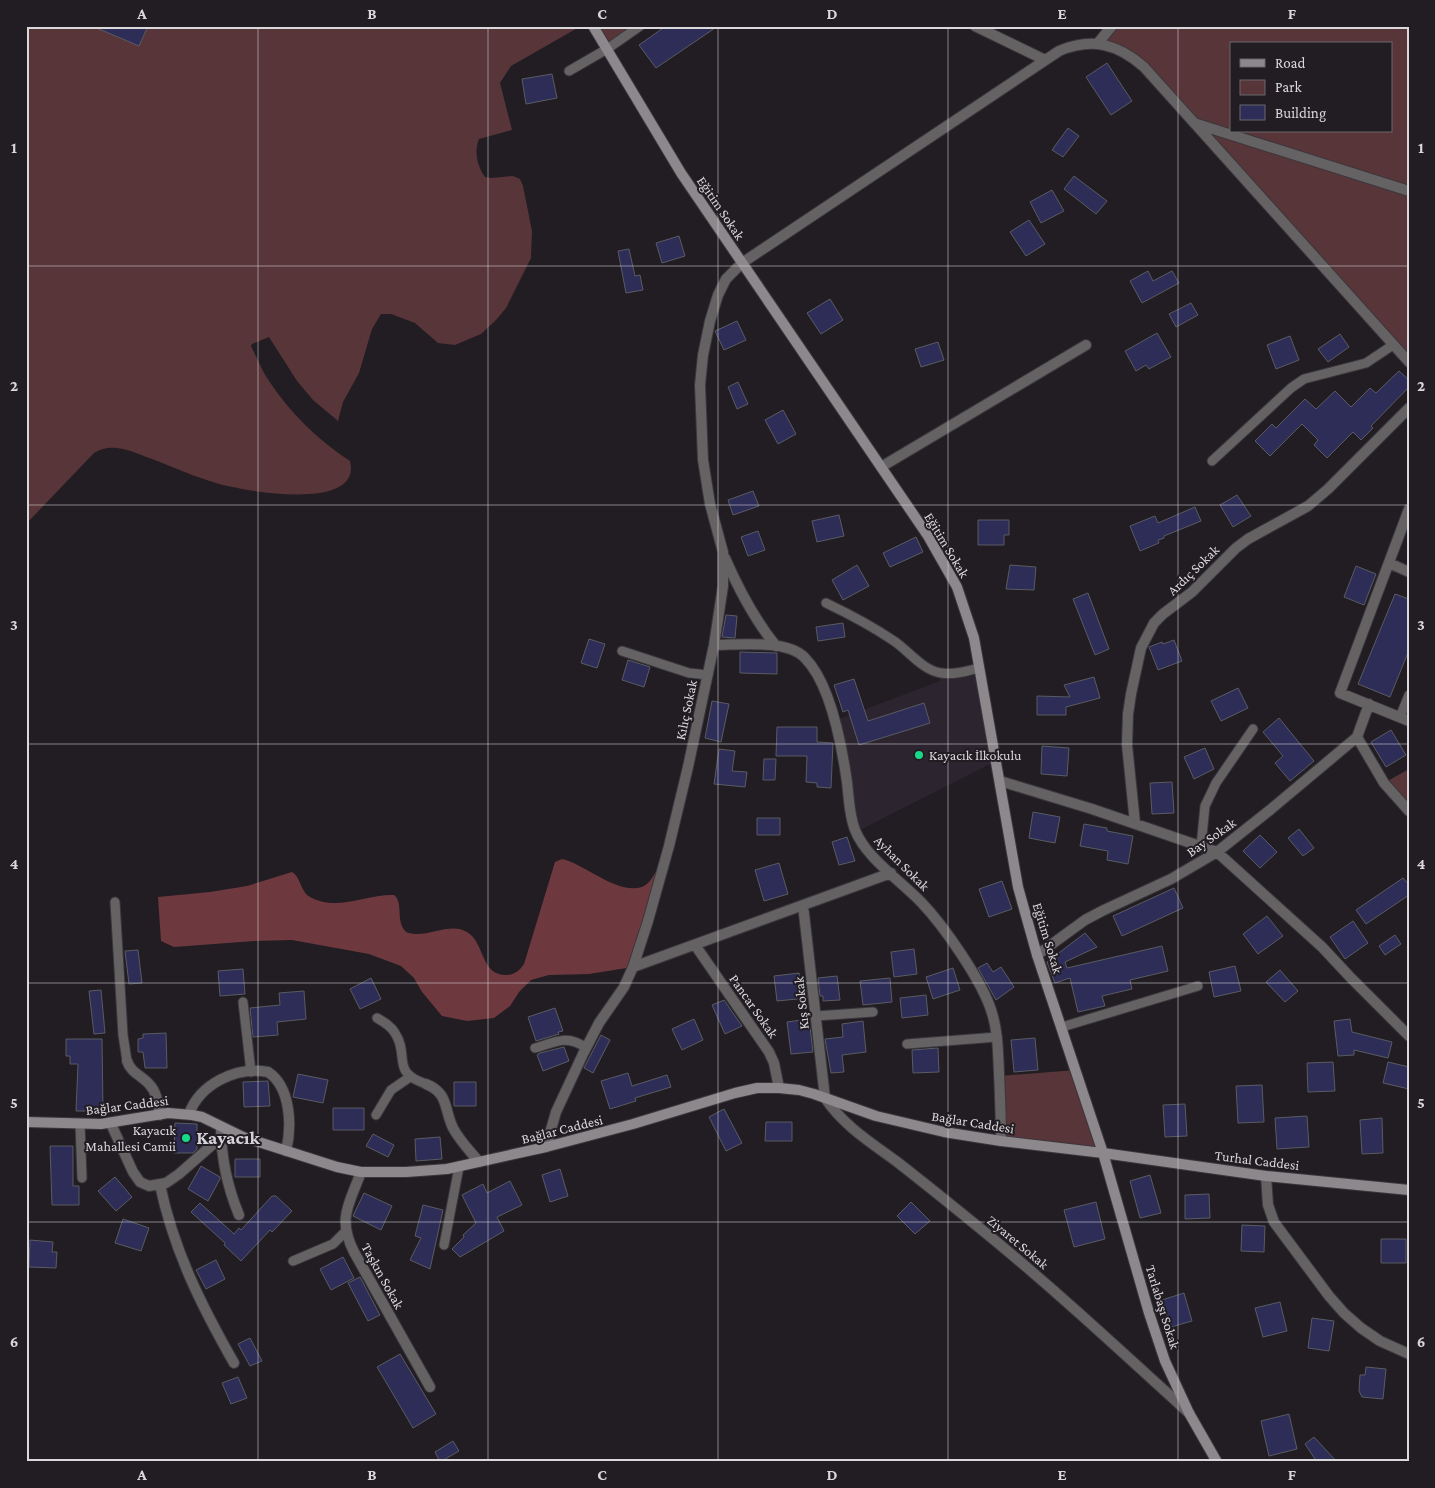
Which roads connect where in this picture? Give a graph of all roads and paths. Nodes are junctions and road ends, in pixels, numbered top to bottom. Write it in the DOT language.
graph roads {
  1 [pos="594,26"];
  2 [pos="640,26"];
  3 [pos="975,26"];
  4 [pos="1112,26"];
  5 [pos="1098,43"];
  6 [pos="607,49"];
  7 [pos="1045,60"];
  8 [pos="569,70"];
  9 [pos="1193,123"];
  10 [pos="1409,191"];
  11 [pos="742,263"];
  12 [pos="1086,345"];
  13 [pos="1393,345"];
  14 [pos="1409,362"];
  15 [pos="1409,408"];
  16 [pos="1212,461"];
  17 [pos="881,467"];
  18 [pos="1409,509"];
  19 [pos="723,552"];
  20 [pos="1389,563"];
  21 [pos="1409,572"];
  22 [pos="826,603"];
  23 [pos="714,645"];
  24 [pos="776,646"];
  25 [pos="622,651"];
  26 [pos="979,668"];
  27 [pos="708,675"];
  28 [pos="1409,695"];
  29 [pos="1369,704"];
  30 [pos="1404,719"];
  31 [pos="1253,729"];
  32 [pos="1356,736"];
  33 [pos="1000,781"];
  34 [pos="1409,811"];
  35 [pos="1135,824"];
  36 [pos="1201,846"];
  37 [pos="1217,852"];
  38 [pos="891,873"];
  39 [pos="115,902"];
  40 [pos="803,905"];
  41 [pos="695,945"];
  42 [pos="1037,955"];
  43 [pos="632,967"];
  44 [pos="1198,986"];
  45 [pos="243,1002"];
  46 [pos="873,1012"];
  47 [pos="816,1016"];
  48 [pos="377,1018"];
  49 [pos="1062,1027"];
  50 [pos="1409,1036"];
  51 [pos="997,1037"];
  52 [pos="908,1044"];
  53 [pos="535,1048"];
  54 [pos="586,1048"];
  55 [pos="127,1061"];
  56 [pos="251,1072"];
  57 [pos="410,1077"];
  58 [pos="426,1084"];
  59 [pos="780,1088"];
  60 [pos="825,1098"];
  61 [pos="160,1114"];
  62 [pos="188,1114"];
  63 [pos="376,1115"];
  64 [pos="26,1122"];
  65 [pos="80,1124"];
  66 [pos="111,1124"];
  67 [pos="221,1127"];
  68 [pos="1001,1141"];
  69 [pos="221,1142"];
  70 [pos="546,1147"];
  71 [pos="286,1151"];
  72 [pos="1103,1153"];
  73 [pos="479,1162"];
  74 [pos="458,1167"];
  75 [pos="361,1172"];
  76 [pos="1266,1176"];
  77 [pos="82,1178"];
  78 [pos="160,1185"];
  79 [pos="1409,1190"];
  80 [pos="239,1215"];
  81 [pos="345,1232"];
  82 [pos="444,1245"];
  83 [pos="293,1261"];
  84 [pos="1409,1354"];
  85 [pos="234,1363"];
  86 [pos="430,1386"];
  87 [pos="1189,1413"];
  88 [pos="1217,1462"];
  1 -- 6 [label="street, Eğitim Sokak"];
  2 -- 6 [label="lane"];
  3 -- 7 [label="street"];
  4 -- 5 [label="street"];
  5 -- 7 [label="street, Kılıç Sokak"];
  5 -- 9 [label="street"];
  6 -- 8 [label="lane"];
  6 -- 11 [label="street, Eğitim Sokak"];
  7 -- 11 [label="street, Kılıç Sokak"];
  9 -- 10 [label="street"];
  9 -- 13 [label="street"];
  11 -- 17 [label="street, Eğitim Sokak"];
  11 -- 19 [label="street, Kılıç Sokak"];
  12 -- 17 [label="street"];
  13 -- 14 [label="street"];
  13 -- 16 [label="lane"];
  15 -- 35 [label="street, Ardıç Sokak"];
  17 -- 26 [label="street, Eğitim Sokak"];
  18 -- 20 [label="street"];
  19 -- 23 [label="street, Kılıç Sokak"];
  19 -- 24 [label="street"];
  20 -- 21 [label="street"];
  20 -- 29 [label="street"];
  22 -- 26 [label="lane"];
  23 -- 24 [label="street, Ayhan Sokak"];
  23 -- 27 [label="street, Kılıç Sokak"];
  24 -- 38 [label="street, Ayhan Sokak"];
  25 -- 27 [label="lane"];
  26 -- 33 [label="street, Eğitim Sokak"];
  27 -- 43 [label="street, Kılıç Sokak"];
  28 -- 30 [label="lane"];
  29 -- 30 [label="street"];
  29 -- 32 [label="street, Bay Sokak"];
  31 -- 36 [label="lane"];
  32 -- 34 [label="street"];
  32 -- 37 [label="street, Bay Sokak"];
  33 -- 35 [label="street"];
  33 -- 42 [label="street, Eğitim Sokak"];
  35 -- 36 [label="street"];
  36 -- 37 [label="street"];
  37 -- 42 [label="street, Bay Sokak"];
  37 -- 50 [label="street"];
  38 -- 40 [label="street"];
  38 -- 51 [label="street, Ayhan Sokak"];
  39 -- 55 [label="lane"];
  40 -- 41 [label="street"];
  40 -- 47 [label="street, Kış Sokak"];
  41 -- 43 [label="street"];
  41 -- 59 [label="street, Pancar Sokak"];
  42 -- 49 [label="street, Eğitim Sokak"];
  43 -- 54 [label="street, Kılıç Sokak"];
  44 -- 49 [label="lane"];
  45 -- 56 [label="lane"];
  46 -- 47 [label="lane"];
  47 -- 60 [label="street, Kış Sokak"];
  48 -- 57 [label="lane"];
  49 -- 72 [label="street, Eğitim Sokak"];
  51 -- 52 [label="lane"];
  51 -- 68 [label="street, Ayhan Sokak"];
  53 -- 54 [label="lane"];
  54 -- 70 [label="street, Kılıç Sokak"];
  55 -- 61 [label="street"];
  56 -- 62 [label="street"];
  56 -- 71 [label="street"];
  57 -- 58 [label="lane"];
  57 -- 63 [label="lane"];
  58 -- 73 [label="street"];
  59 -- 60 [label="street, Bağlar Caddesi"];
  59 -- 70 [label="street, Bağlar Caddesi"];
  60 -- 68 [label="street, Bağlar Caddesi"];
  60 -- 87 [label="street, Ziyaret Sokak"];
  61 -- 62 [label="street, Bağlar Caddesi"];
  61 -- 66 [label="street, Bağlar Caddesi"];
  62 -- 67 [label="street, Bağlar Caddesi"];
  64 -- 65 [label="street, Bağlar Caddesi"];
  65 -- 66 [label="street, Bağlar Caddesi"];
  65 -- 77 [label="lane"];
  66 -- 78 [label="street"];
  67 -- 69 [label="street"];
  67 -- 71 [label="street, Bağlar Caddesi"];
  68 -- 72 [label="street, Bağlar Caddesi"];
  69 -- 78 [label="street"];
  69 -- 80 [label="street"];
  70 -- 73 [label="street, Bağlar Caddesi"];
  71 -- 75 [label="street, Bağlar Caddesi"];
  72 -- 76 [label="street, Turhal Caddesi"];
  72 -- 87 [label="street, Tarlabaşı Sokak"];
  73 -- 74 [label="street, Bağlar Caddesi"];
  74 -- 75 [label="street, Bağlar Caddesi"];
  74 -- 82 [label="lane"];
  75 -- 81 [label="street, Taşkın Sokak"];
  76 -- 79 [label="street, Turhal Caddesi"];
  76 -- 84 [label="street"];
  78 -- 85 [label="street"];
  81 -- 83 [label="lane"];
  81 -- 86 [label="street, Taşkın Sokak"];
  87 -- 88 [label="street, Tarlabaşı Sokak"];
}
